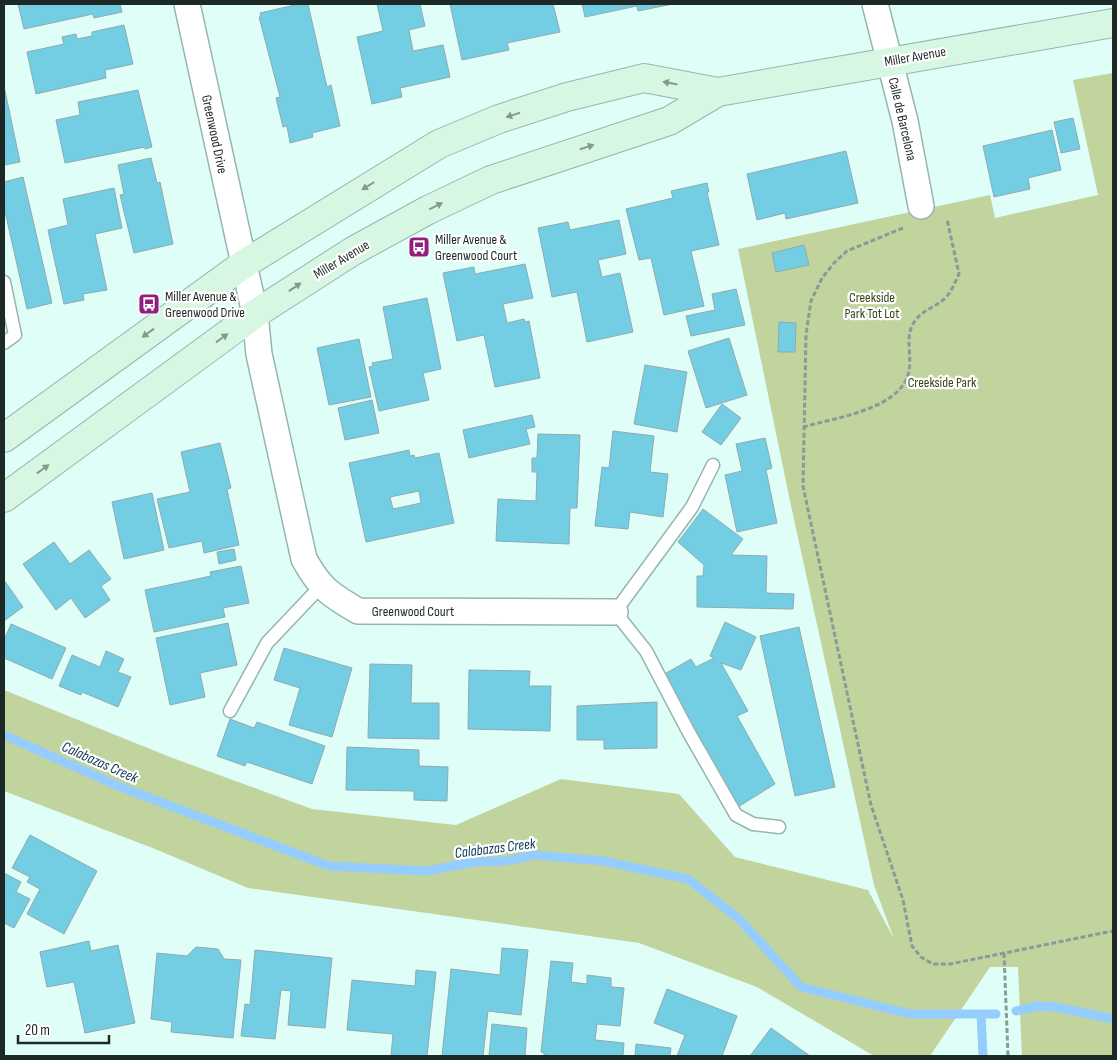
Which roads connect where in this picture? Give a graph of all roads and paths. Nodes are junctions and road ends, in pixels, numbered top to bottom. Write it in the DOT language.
graph roads {
  1 [pos="186,4"];
  2 [pos="875,4"];
  3 [pos="1113,23"];
  4 [pos="889,61"];
  5 [pos="718,92"];
  6 [pos="921,206"];
  7 [pos="946,212"];
  8 [pos="244,264"];
  9 [pos="4,282"];
  10 [pos="255,314"];
  11 [pos="4,343"];
  12 [pos="803,427"];
  13 [pos="4,438"];
  14 [pos="713,465"];
  15 [pos="4,498"];
  16 [pos="321,586"];
  17 [pos="616,612"];
  18 [pos="230,711"];
  19 [pos="779,827"];
  20 [pos="1113,931"];
  21 [pos="1004,952"];
  22 [pos="1008,1056"];
  1 -- 8 [label="street, Greenwood Drive"];
  2 -- 4 [label="street, Calle de Barcelona"];
  3 -- 4 [label="main road, Miller Avenue"];
  4 -- 5 [label="main road, Miller Avenue"];
  4 -- 6 [label="street, Calle de Barcelona"];
  5 -- 8 [label="main road, Miller Avenue, one-way"];
  10 -- 5 [label="main road, Miller Avenue, one-way"];
  6 -- 12 [label="path"];
  7 -- 12 [label="path"];
  8 -- 10 [label="street, Greenwood Drive"];
  8 -- 13 [label="main road, Miller Avenue, one-way"];
  9 -- 11 [label="lane"];
  15 -- 10 [label="main road, Miller Avenue, one-way"];
  10 -- 16 [label="street, Greenwood Court"];
  12 -- 21 [label="path"];
  14 -- 17 [label="lane"];
  16 -- 17 [label="street, Greenwood Court"];
  16 -- 18 [label="lane"];
  17 -- 19 [label="lane"];
  20 -- 21 [label="path"];
  21 -- 22 [label="path"];
}
